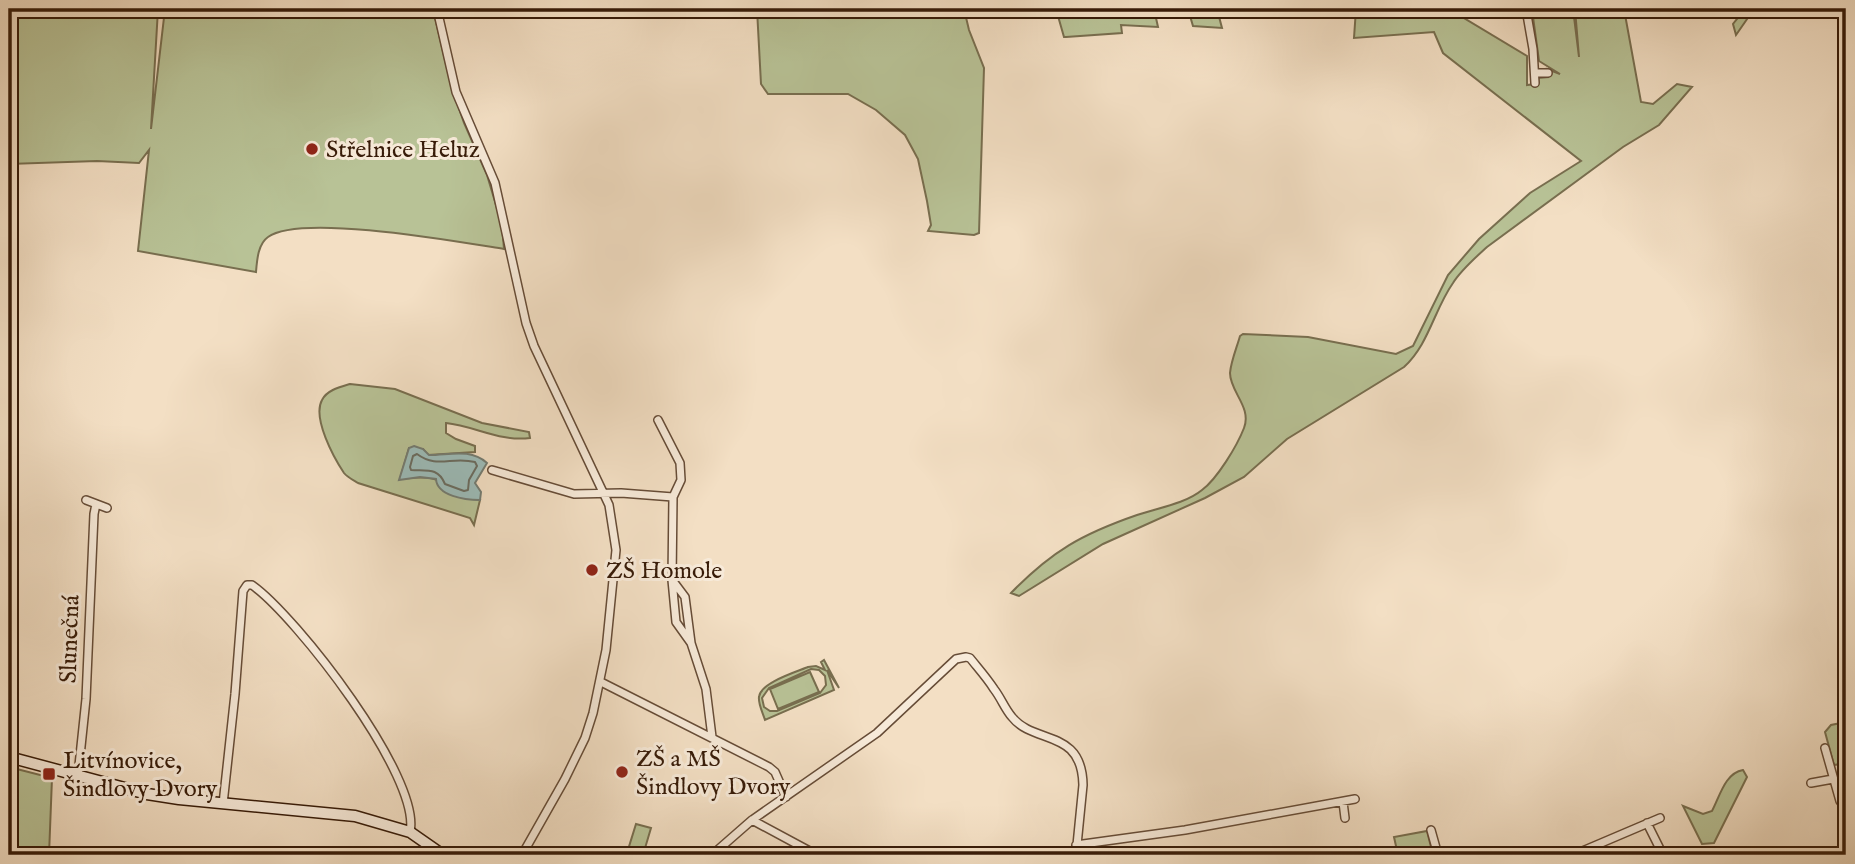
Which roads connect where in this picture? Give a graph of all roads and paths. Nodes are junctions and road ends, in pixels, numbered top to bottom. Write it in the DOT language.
graph roads {
  1 [pos="437,9"];
  2 [pos="1526,9"];
  3 [pos="1535,73"];
  4 [pos="1548,73"];
  5 [pos="1535,83"];
  6 [pos="659,420"];
  7 [pos="492,470"];
  8 [pos="604,493"];
  9 [pos="673,497"];
  10 [pos="86,500"];
  11 [pos="96,504"];
  12 [pos="107,508"];
  13 [pos="672,580"];
  14 [pos="691,643"];
  15 [pos="601,682"];
  16 [pos="712,737"];
  17 [pos="1825,748"];
  18 [pos="9,757"];
  19 [pos="78,775"];
  20 [pos="1833,779"];
  21 [pos="1811,783"];
  22 [pos="786,797"];
  23 [pos="1355,799"];
  24 [pos="1343,802"];
  25 [pos="223,804"];
  26 [pos="1846,808"];
  27 [pos="1345,818"];
  28 [pos="1660,818"];
  29 [pos="752,820"];
  30 [pos="1647,823"];
  31 [pos="1431,830"];
  32 [pos="410,832"];
  33 [pos="1076,845"];
  34 [pos="443,855"];
  35 [pos="522,855"];
  36 [pos="712,855"];
  37 [pos="817,855"];
  38 [pos="1076,855"];
  39 [pos="1438,855"];
  40 [pos="1573,855"];
  41 [pos="1663,855"];
  1 -- 8 [label="street"];
  2 -- 3 [label="street"];
  3 -- 4 [label="street"];
  3 -- 5 [label="street"];
  6 -- 9 [label="street"];
  7 -- 8 [label="street"];
  8 -- 9 [label="street"];
  8 -- 15 [label="street"];
  9 -- 13 [label="street"];
  10 -- 11 [label="street"];
  11 -- 12 [label="street"];
  11 -- 19 [label="street, Slunečná"];
  13 -- 14 [label="street"];
  13 -- 14 [label="street"];
  14 -- 16 [label="street"];
  15 -- 16 [label="street"];
  15 -- 35 [label="street"];
  16 -- 22 [label="street"];
  17 -- 20 [label="street"];
  18 -- 19 [label="street"];
  19 -- 25 [label="street"];
  20 -- 21 [label="street"];
  20 -- 26 [label="street"];
  22 -- 29 [label="street"];
  22 -- 33 [label="street"];
  23 -- 24 [label="street"];
  24 -- 27 [label="street"];
  24 -- 33 [label="street"];
  25 -- 32 [label="street"];
  25 -- 32 [label="street"];
  28 -- 30 [label="street"];
  29 -- 36 [label="street"];
  29 -- 37 [label="street"];
  30 -- 40 [label="street"];
  30 -- 41 [label="street"];
  31 -- 39 [label="street"];
  32 -- 34 [label="street"];
  33 -- 38 [label="street"];
}
